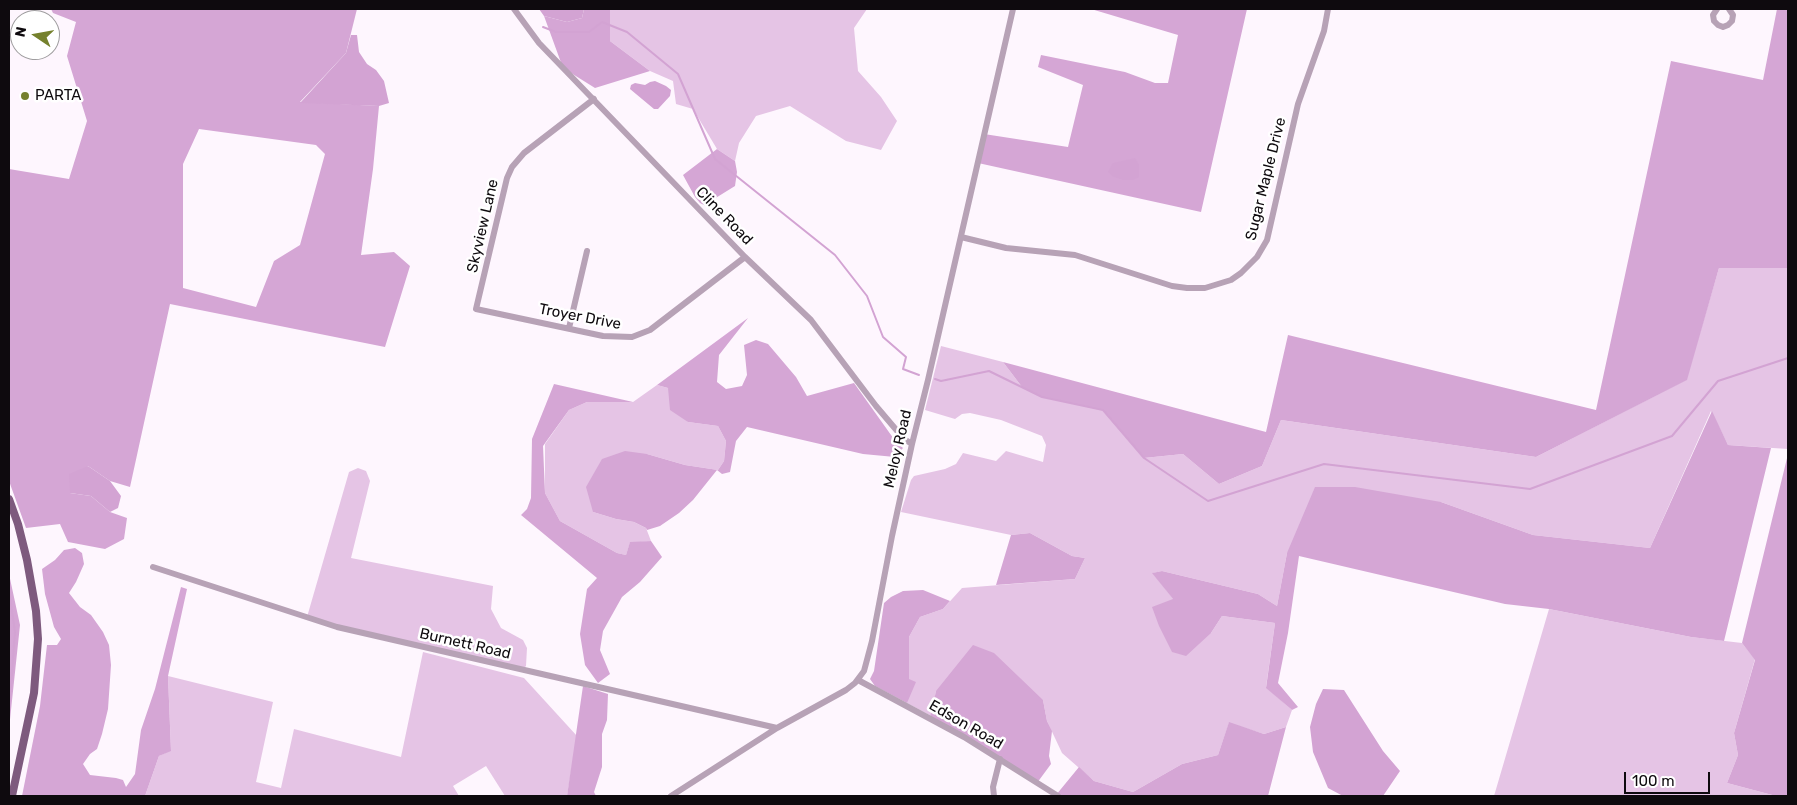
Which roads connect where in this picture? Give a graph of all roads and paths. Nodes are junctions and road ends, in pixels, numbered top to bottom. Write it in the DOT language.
graph roads {
  1 [pos="514,9"];
  2 [pos="1012,9"];
  3 [pos="1328,9"];
  4 [pos="1717,9"];
  5 [pos="1729,9"];
  6 [pos="594,99"];
  7 [pos="961,237"];
  8 [pos="586,251"];
  9 [pos="745,257"];
  10 [pos="504,314"];
  11 [pos="569,328"];
  12 [pos="912,444"];
  13 [pos="9,499"];
  14 [pos="153,567"];
  15 [pos="858,680"];
  16 [pos="777,728"];
  17 [pos="1000,759"];
  18 [pos="12,796"];
  19 [pos="671,796"];
  20 [pos="994,796"];
  21 [pos="1058,796"];
  1 -- 6 [label="street, Cline Road"];
  2 -- 7 [label="street, Meloy Road"];
  3 -- 7 [label="street, Sugar Maple Drive"];
  4 -- 5 [label="street"];
  6 -- 9 [label="street, Cline Road"];
  6 -- 10 [label="street, Skyview Lane"];
  7 -- 12 [label="street, Meloy Road"];
  8 -- 11 [label="street"];
  9 -- 11 [label="street, Troyer Drive"];
  9 -- 12 [label="street, Cline Road"];
  10 -- 11 [label="street, Troyer Drive"];
  12 -- 15 [label="street, Meloy Road"];
  13 -- 18 [label="main road"];
  14 -- 16 [label="street, Burnett Road"];
  15 -- 16 [label="street"];
  15 -- 17 [label="street, Edson Road"];
  16 -- 19 [label="street"];
  17 -- 20 [label="street"];
  17 -- 21 [label="street, Edson Road"];
}
